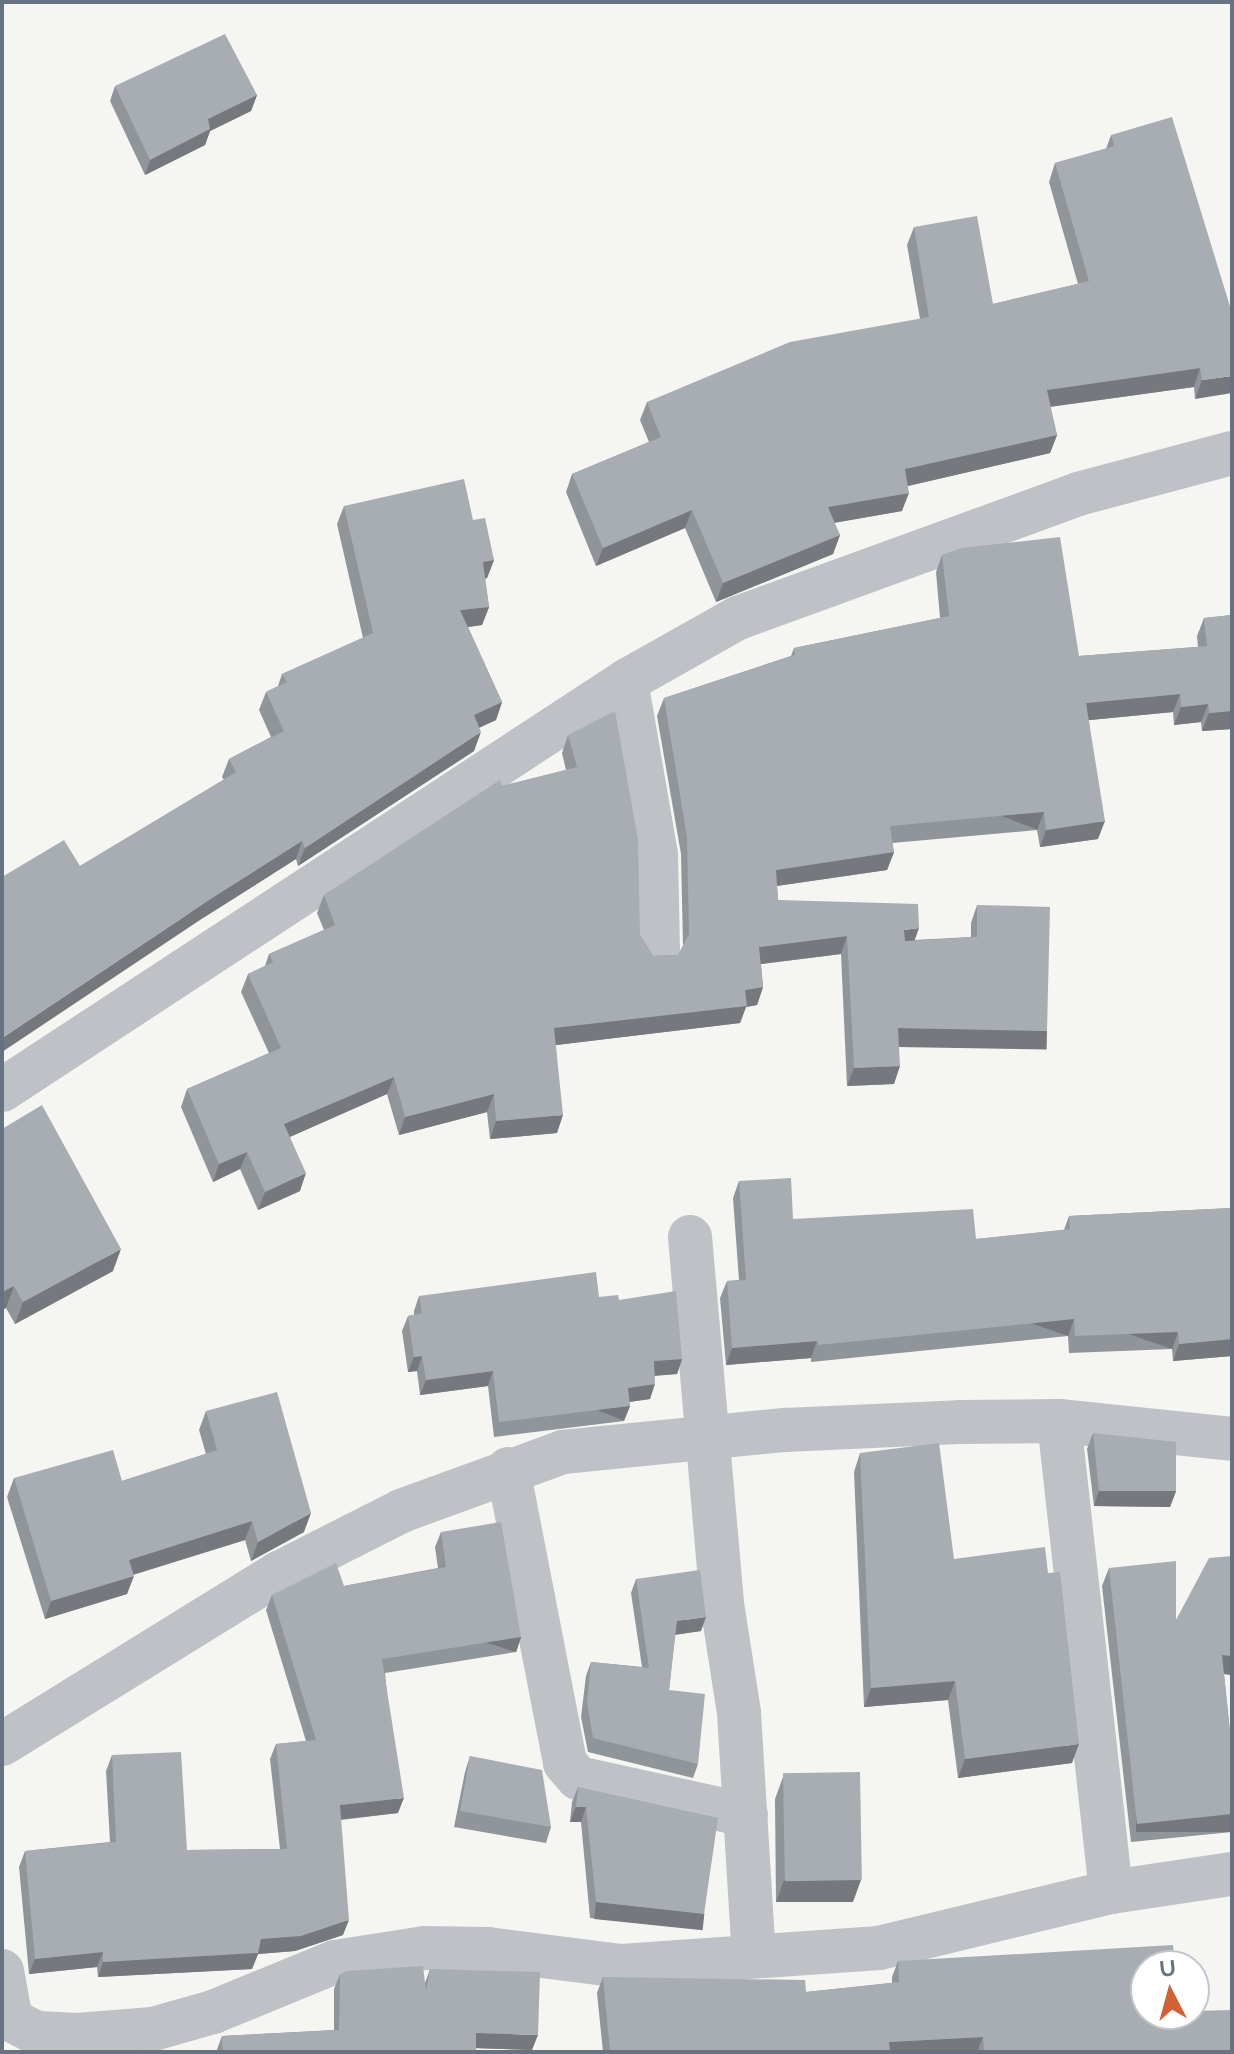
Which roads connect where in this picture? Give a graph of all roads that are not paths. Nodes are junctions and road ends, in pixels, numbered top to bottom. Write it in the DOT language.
graph roads {
  1 [pos="1232,453"];
  2 [pos="626,681"];
  3 [pos="658,952"];
  4 [pos="2,1090"];
  5 [pos="690,1237"];
  6 [pos="1059,1421"];
  7 [pos="706,1437"];
  8 [pos="1232,1439"];
  9 [pos="508,1469"];
  10 [pos="2,1744"];
  11 [pos="746,1815"];
  12 [pos="1232,1874"];
  13 [pos="1111,1892"];
  14 [pos="754,1955"];
  15 [pos="3,1990"];
  1 -- 2 [label="street"];
  2 -- 3 [label="street"];
  2 -- 4 [label="street"];
  5 -- 7 [label="street"];
  6 -- 7 [label="street"];
  6 -- 8 [label="street"];
  6 -- 13 [label="street"];
  7 -- 9 [label="street"];
  7 -- 11 [label="street"];
  9 -- 10 [label="street"];
  9 -- 11 [label="street"];
  11 -- 14 [label="street"];
  12 -- 13 [label="street"];
  13 -- 14 [label="street"];
  14 -- 15 [label="street"];
}
